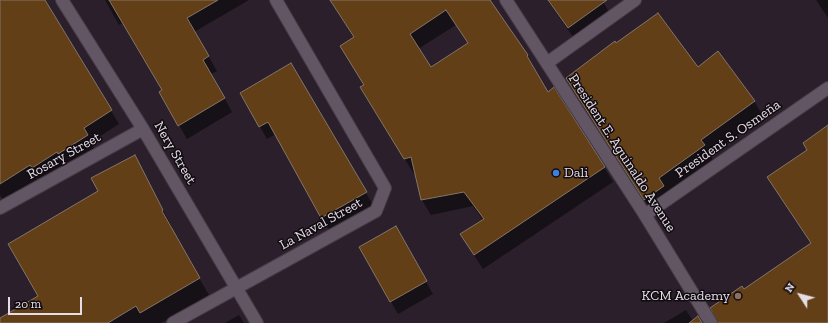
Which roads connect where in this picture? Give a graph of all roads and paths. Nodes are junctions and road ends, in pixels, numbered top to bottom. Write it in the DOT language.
graph roads {
  1 [pos="62,0"];
  2 [pos="276,0"];
  3 [pos="506,0"];
  4 [pos="636,0"];
  5 [pos="547,64"];
  6 [pos="828,88"];
  7 [pos="143,129"];
  8 [pos="0,208"];
  9 [pos="645,215"];
  10 [pos="236,287"];
  11 [pos="173,323"];
  12 [pos="257,323"];
  13 [pos="711,323"];
  1 -- 7 [label="street, Nery Street"];
  2 -- 10 [label="street, La Naval Street"];
  3 -- 5 [label="street, President E. Aguinaldo Avenue"];
  4 -- 5 [label="street"];
  5 -- 9 [label="street, President E. Aguinaldo Avenue"];
  6 -- 9 [label="street, President S. Osmeña"];
  7 -- 8 [label="street, Rosary Street"];
  7 -- 10 [label="street, Nery Street"];
  9 -- 13 [label="street, President E. Aguinaldo Avenue"];
  10 -- 11 [label="street, La Naval Street"];
  10 -- 12 [label="street, Nery Street"];
}
